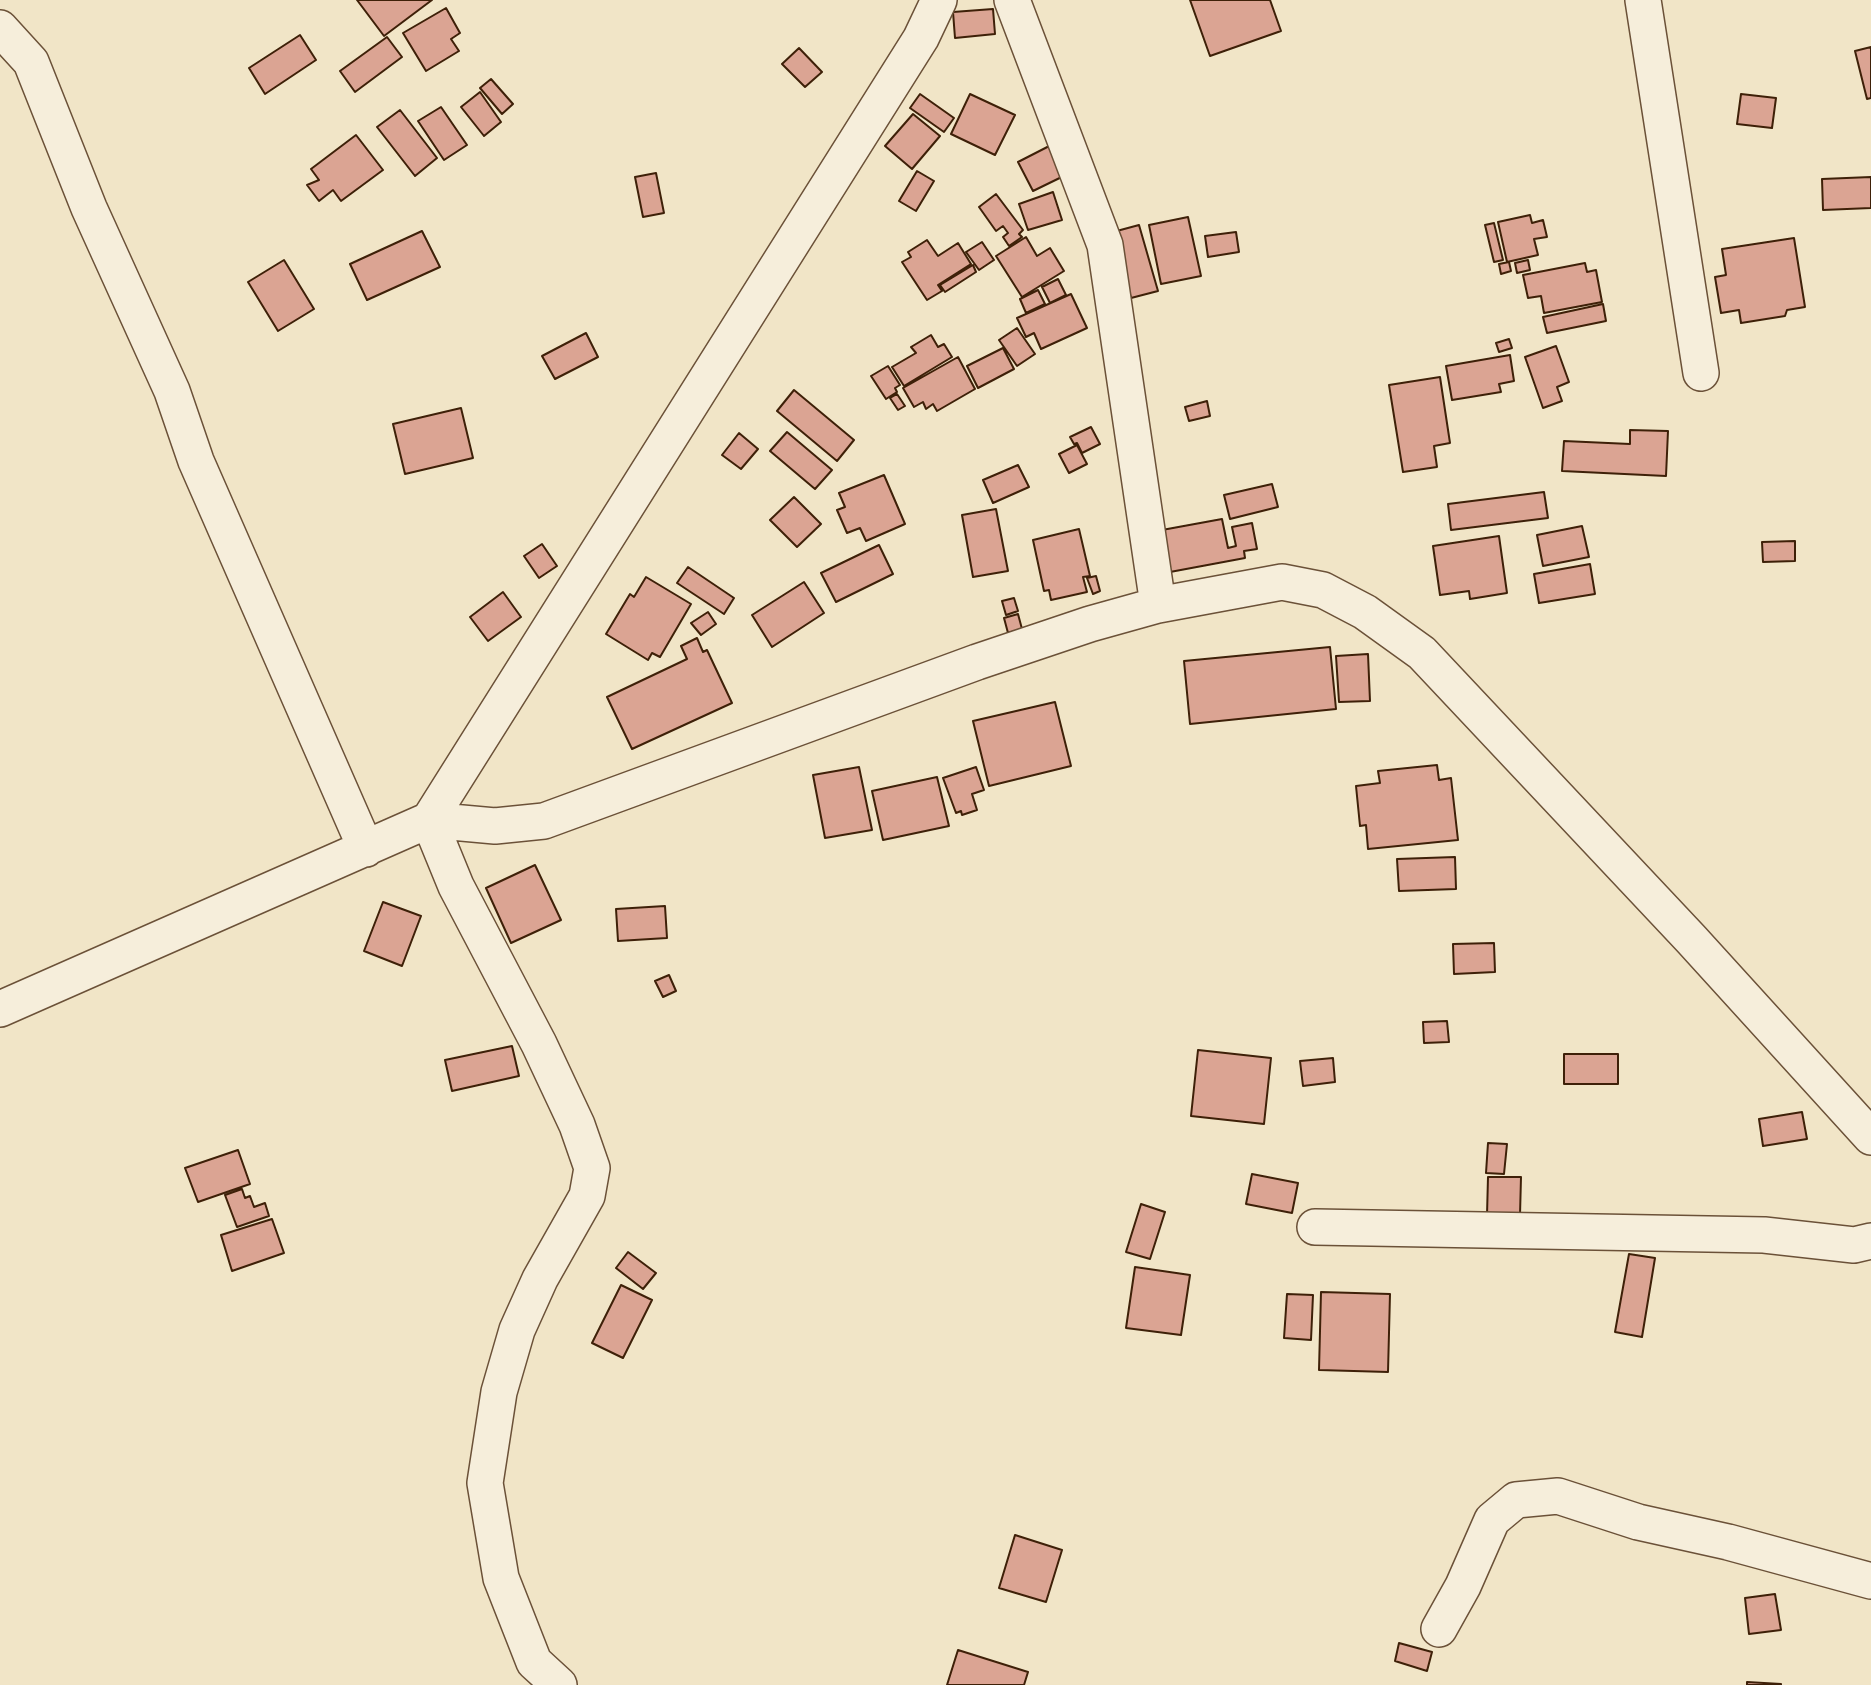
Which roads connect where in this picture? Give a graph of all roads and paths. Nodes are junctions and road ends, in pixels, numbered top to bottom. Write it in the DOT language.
graph roads {
  1 [pos="939,0"];
  2 [pos="1012,0"];
  3 [pos="1643,0"];
  4 [pos="0,28"];
  5 [pos="1701,373"];
  6 [pos="1157,605"];
  7 [pos="429,820"];
  8 [pos="366,849"];
  9 [pos="0,1009"];
  10 [pos="1871,1137"];
  11 [pos="1315,1227"];
  12 [pos="1871,1241"];
  13 [pos="1871,1581"];
  14 [pos="1439,1629"];
  15 [pos="559,1685"];
  1 -- 7 [label="street"];
  2 -- 6 [label="street"];
  3 -- 5 [label="street"];
  4 -- 8 [label="street"];
  6 -- 7 [label="street"];
  6 -- 10 [label="street"];
  7 -- 8 [label="street"];
  7 -- 15 [label="street"];
  8 -- 9 [label="street"];
  11 -- 12 [label="street"];
  13 -- 14 [label="street"];
}
